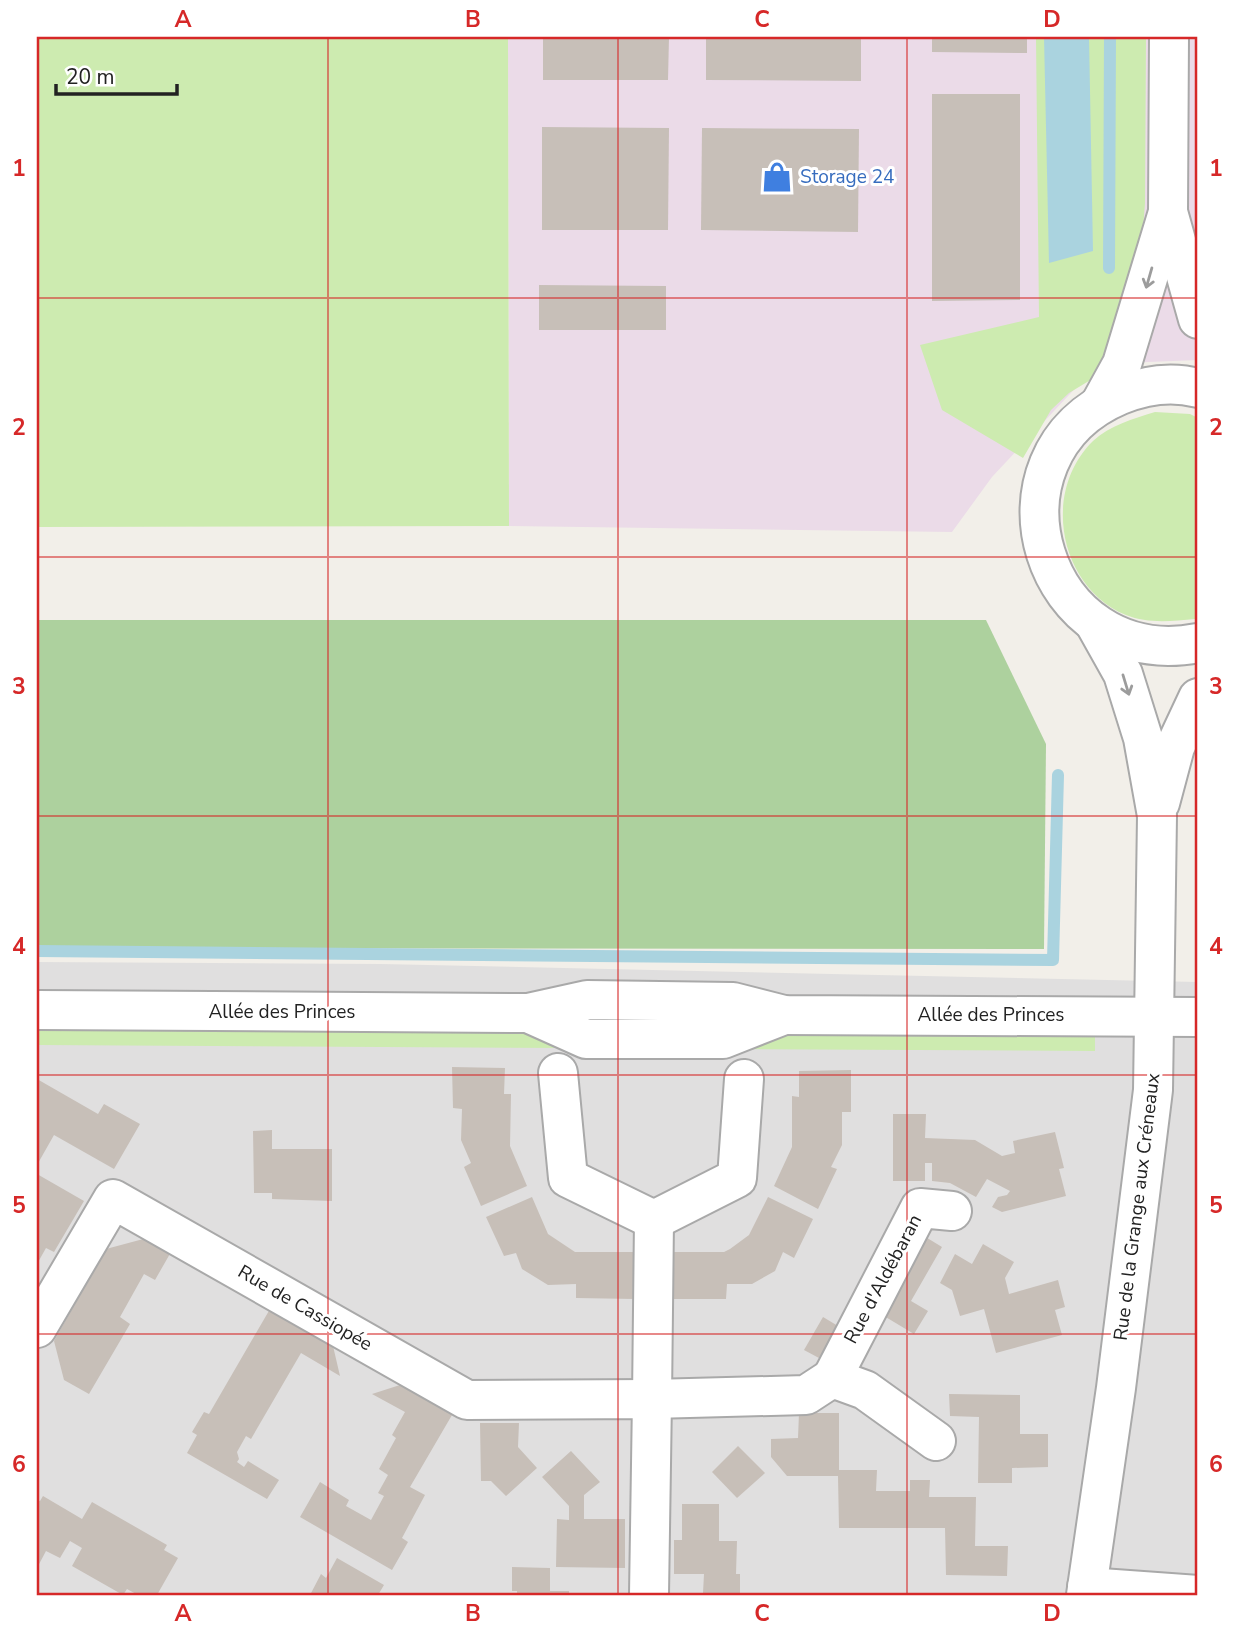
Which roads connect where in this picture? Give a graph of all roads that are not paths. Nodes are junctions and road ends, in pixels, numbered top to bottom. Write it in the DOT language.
graph roads {
  1 [pos="1168,37"];
  2 [pos="1168,212"];
  3 [pos="1198,319"];
  4 [pos="1198,388"];
  5 [pos="1100,404"];
  6 [pos="1095,624"];
  7 [pos="1198,643"];
  8 [pos="1198,698"];
  9 [pos="1157,816"];
  10 [pos="37,1010"];
  11 [pos="1198,1017"];
  12 [pos="1154,1018"];
  13 [pos="558,1073"];
  14 [pos="744,1079"];
  15 [pos="952,1212"];
  16 [pos="654,1220"];
  17 [pos="37,1328"];
  18 [pos="832,1378"];
  19 [pos="652,1399"];
  20 [pos="936,1440"];
  21 [pos="1086,1591"];
  22 [pos="649,1595"];
  23 [pos="1198,1595"];
  1 -- 2 [label="street"];
  2 -- 3 [label="street"];
  2 -- 5 [label="street, one-way"];
  4 -- 5 [label="street"];
  5 -- 6 [label="street"];
  6 -- 7 [label="street"];
  6 -- 9 [label="street, Rue de la Grange aux Créneaux, one-way"];
  8 -- 9 [label="street, Rue de la Grange aux Créneaux"];
  9 -- 12 [label="street, Rue de la Grange aux Créneaux"];
  10 -- 12 [label="street, Allée des Princes"];
  11 -- 12 [label="street, Allée des Princes"];
  12 -- 21 [label="street, Rue de la Grange aux Créneaux"];
  13 -- 16 [label="street"];
  14 -- 16 [label="street"];
  15 -- 18 [label="street, Rue d'Aldébaran"];
  16 -- 19 [label="street"];
  17 -- 19 [label="street, Rue de Cassiopée"];
  18 -- 19 [label="street"];
  18 -- 20 [label="street"];
  19 -- 22 [label="street"];
  21 -- 23 [label="street"];
}
